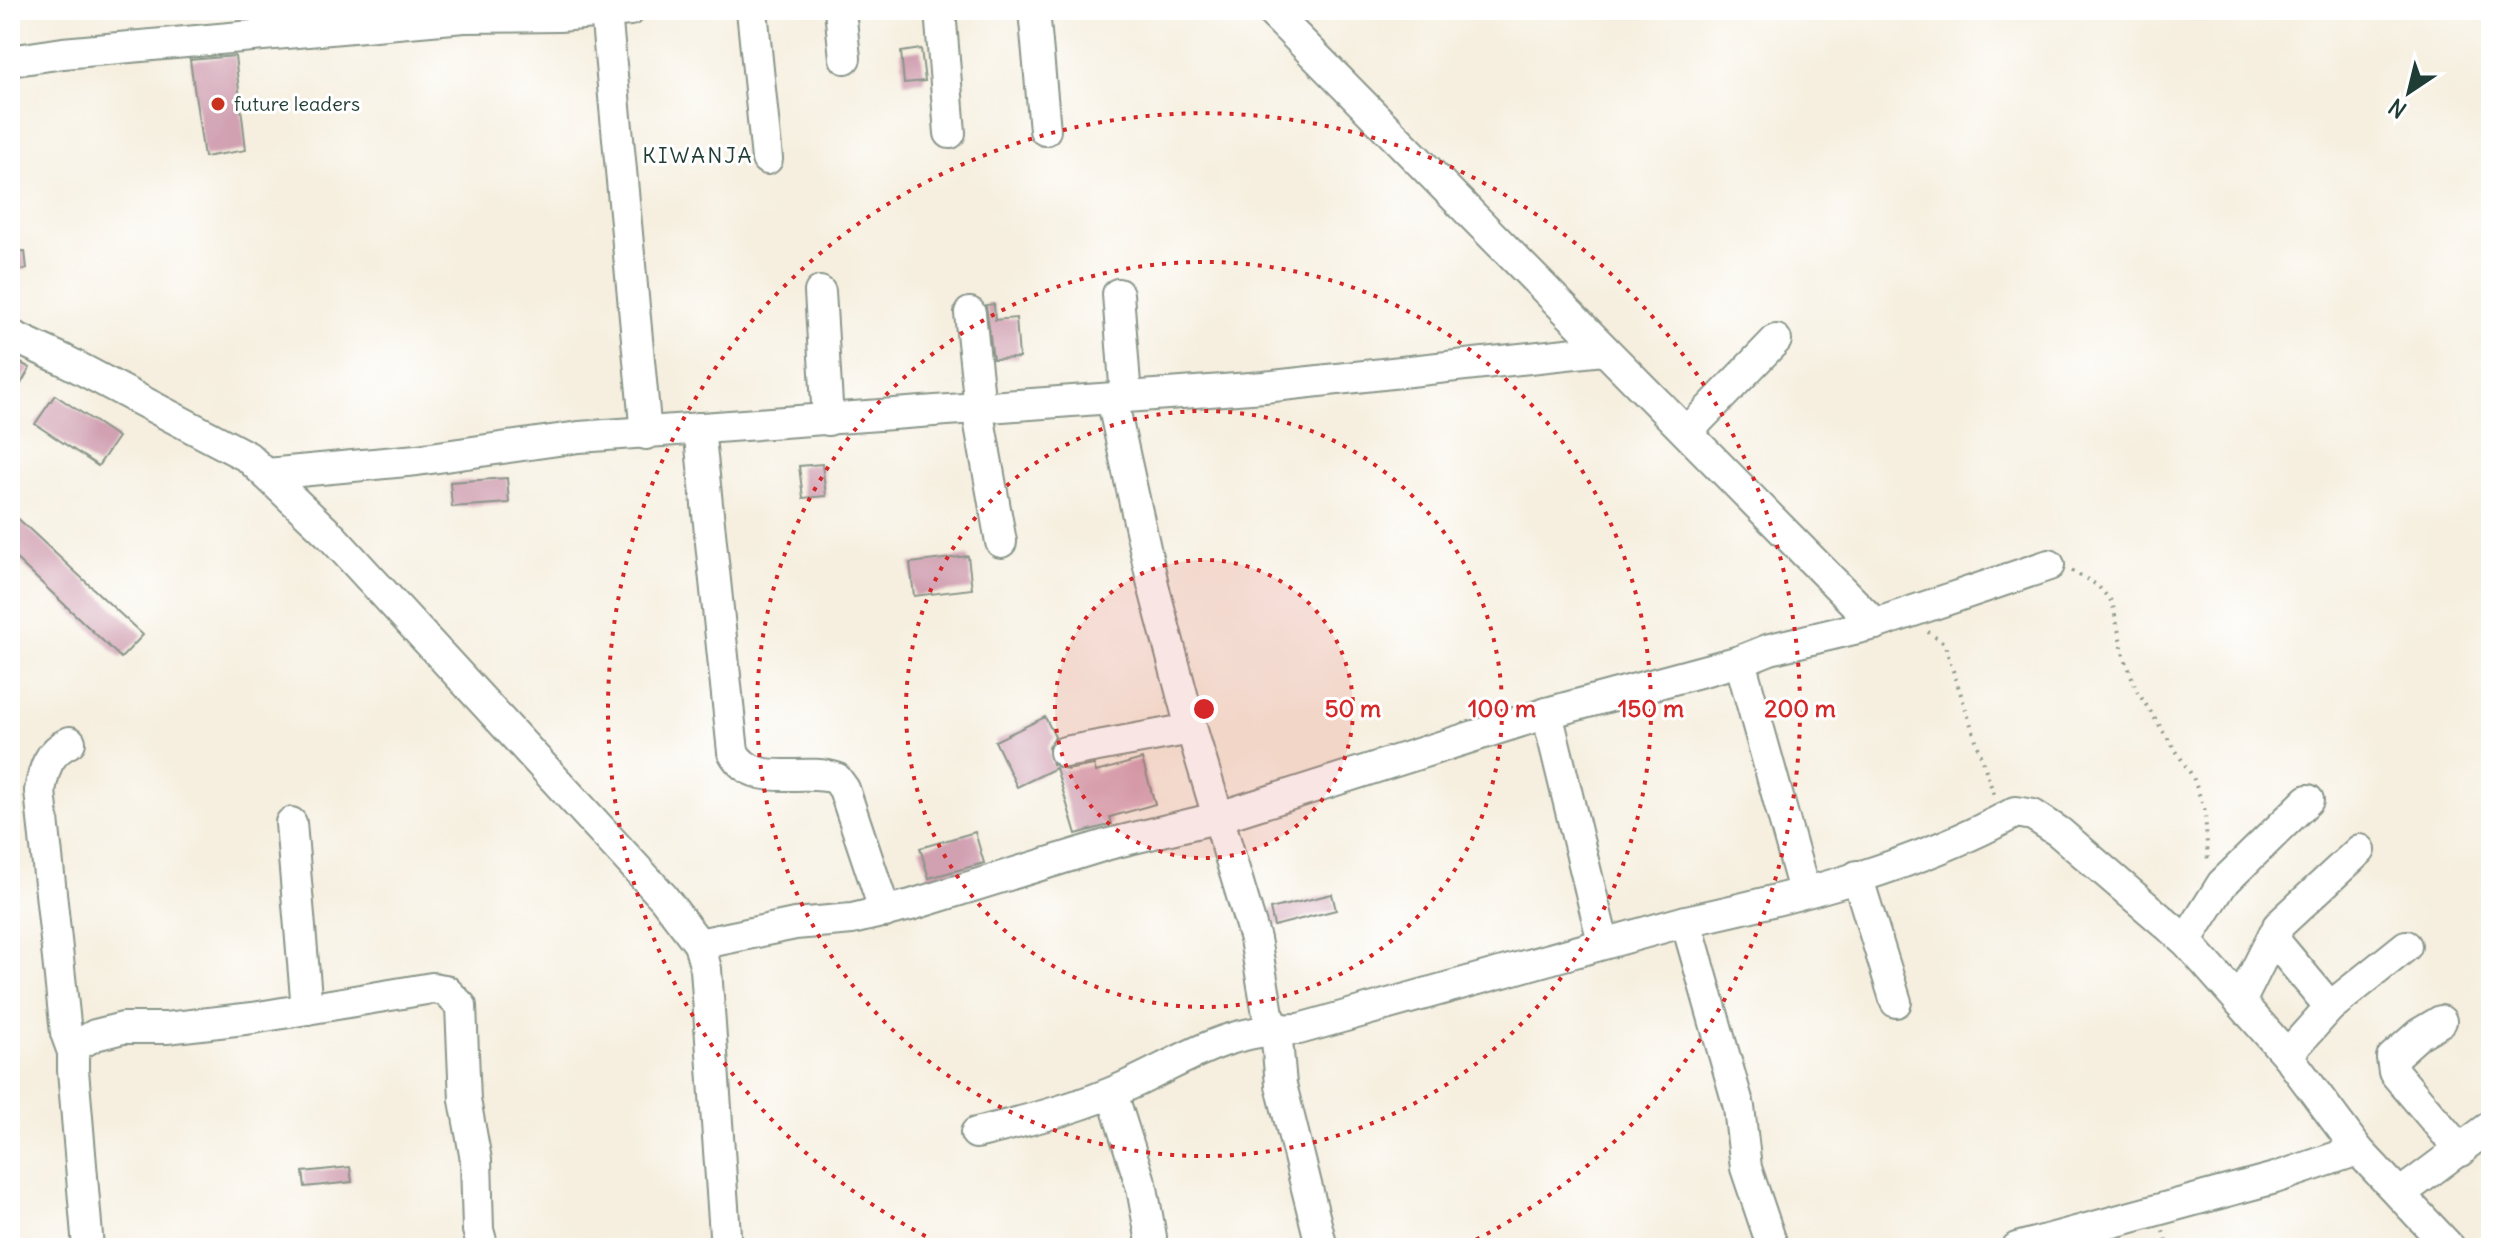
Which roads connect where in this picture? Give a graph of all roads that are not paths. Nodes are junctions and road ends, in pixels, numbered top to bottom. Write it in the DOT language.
graph roads {
  1 [pos="752,10"];
  2 [pos="840,10"];
  3 [pos="940,10"];
  4 [pos="1034,10"];
  5 [pos="618,11"];
  6 [pos="1272,11"];
  7 [pos="361,18"];
  8 [pos="233,23"];
  9 [pos="845,58"];
  10 [pos="10,61"];
  11 [pos="1045,130"];
  12 [pos="950,133"];
  13 [pos="767,159"];
  14 [pos="820,292"];
  15 [pos="1118,294"];
  16 [pos="970,313"];
  17 [pos="10,335"];
  18 [pos="1776,340"];
  19 [pos="1603,350"];
  20 [pos="1119,398"];
  21 [pos="978,408"];
  22 [pos="828,420"];
  23 [pos="699,428"];
  24 [pos="1688,431"];
  25 [pos="646,434"];
  26 [pos="267,474"];
  27 [pos="1001,542"];
  28 [pos="2049,565"];
  29 [pos="1875,624"];
  30 [pos="1740,661"];
  31 [pos="1547,713"];
  32 [pos="1191,729"];
  33 [pos="70,742"];
  34 [pos="1065,752"];
  35 [pos="2308,800"];
  36 [pos="1216,818"];
  37 [pos="291,823"];
  38 [pos="2360,850"];
  39 [pos="1857,876"];
  40 [pos="1804,891"];
  41 [pos="885,912"];
  42 [pos="1686,921"];
  43 [pos="2274,934"];
  44 [pos="2186,941"];
  45 [pos="1603,942"];
  46 [pos="699,944"];
  47 [pos="2406,946"];
  48 [pos="1896,1002"];
  49 [pos="2240,1002"];
  50 [pos="2330,1007"];
  51 [pos="307,1009"];
  52 [pos="2441,1021"];
  53 [pos="1276,1029"];
  54 [pos="73,1052"];
  55 [pos="2287,1055"];
  56 [pos="1112,1093"];
  57 [pos="2491,1126"];
  58 [pos="976,1133"];
  59 [pos="2358,1150"];
  60 [pos="2461,1151"];
  61 [pos="2400,1194"];
  62 [pos="1151,1237"];
  63 [pos="88,1248"];
  64 [pos="483,1248"];
  65 [pos="726,1248"];
  66 [pos="1322,1248"];
  67 [pos="1773,1248"];
  68 [pos="2017,1248"];
  69 [pos="2450,1248"];
  1 -- 13 [label="street"];
  2 -- 9 [label="street"];
  3 -- 12 [label="street"];
  4 -- 11 [label="street"];
  5 -- 7 [label="street"];
  5 -- 25 [label="street"];
  6 -- 19 [label="street"];
  7 -- 8 [label="street"];
  8 -- 10 [label="street"];
  14 -- 22 [label="street"];
  15 -- 20 [label="street"];
  16 -- 21 [label="street"];
  17 -- 26 [label="street"];
  18 -- 24 [label="street"];
  19 -- 20 [label="street"];
  19 -- 24 [label="street"];
  20 -- 21 [label="street"];
  20 -- 32 [label="street"];
  21 -- 22 [label="street"];
  21 -- 27 [label="street"];
  22 -- 23 [label="street"];
  23 -- 25 [label="street"];
  23 -- 41 [label="street"];
  24 -- 29 [label="street"];
  25 -- 26 [label="street"];
  26 -- 46 [label="street"];
  28 -- 29 [label="street"];
  29 -- 30 [label="street"];
  30 -- 31 [label="street"];
  30 -- 40 [label="street"];
  31 -- 36 [label="street"];
  31 -- 45 [label="street"];
  32 -- 34 [label="street"];
  32 -- 36 [label="street"];
  33 -- 54 [label="street"];
  35 -- 44 [label="street"];
  36 -- 41 [label="street"];
  36 -- 53 [label="street"];
  37 -- 51 [label="street"];
  38 -- 43 [label="street"];
  39 -- 40 [label="street"];
  39 -- 44 [label="street"];
  39 -- 48 [label="street"];
  40 -- 42 [label="street"];
  41 -- 46 [label="street"];
  42 -- 45 [label="street"];
  42 -- 67 [label="street"];
  43 -- 49 [label="street"];
  43 -- 50 [label="street"];
  44 -- 49 [label="street"];
  45 -- 53 [label="street"];
  46 -- 65 [label="street"];
  47 -- 50 [label="street"];
  49 -- 55 [label="street"];
  50 -- 55 [label="street"];
  51 -- 54 [label="street"];
  51 -- 64 [label="street"];
  52 -- 60 [label="street"];
  53 -- 56 [label="street"];
  53 -- 66 [label="street"];
  54 -- 63 [label="street"];
  55 -- 59 [label="street"];
  56 -- 58 [label="street"];
  56 -- 62 [label="street"];
  57 -- 60 [label="street"];
  59 -- 61 [label="street"];
  59 -- 68 [label="street"];
  60 -- 61 [label="street"];
  61 -- 69 [label="street"];
}
